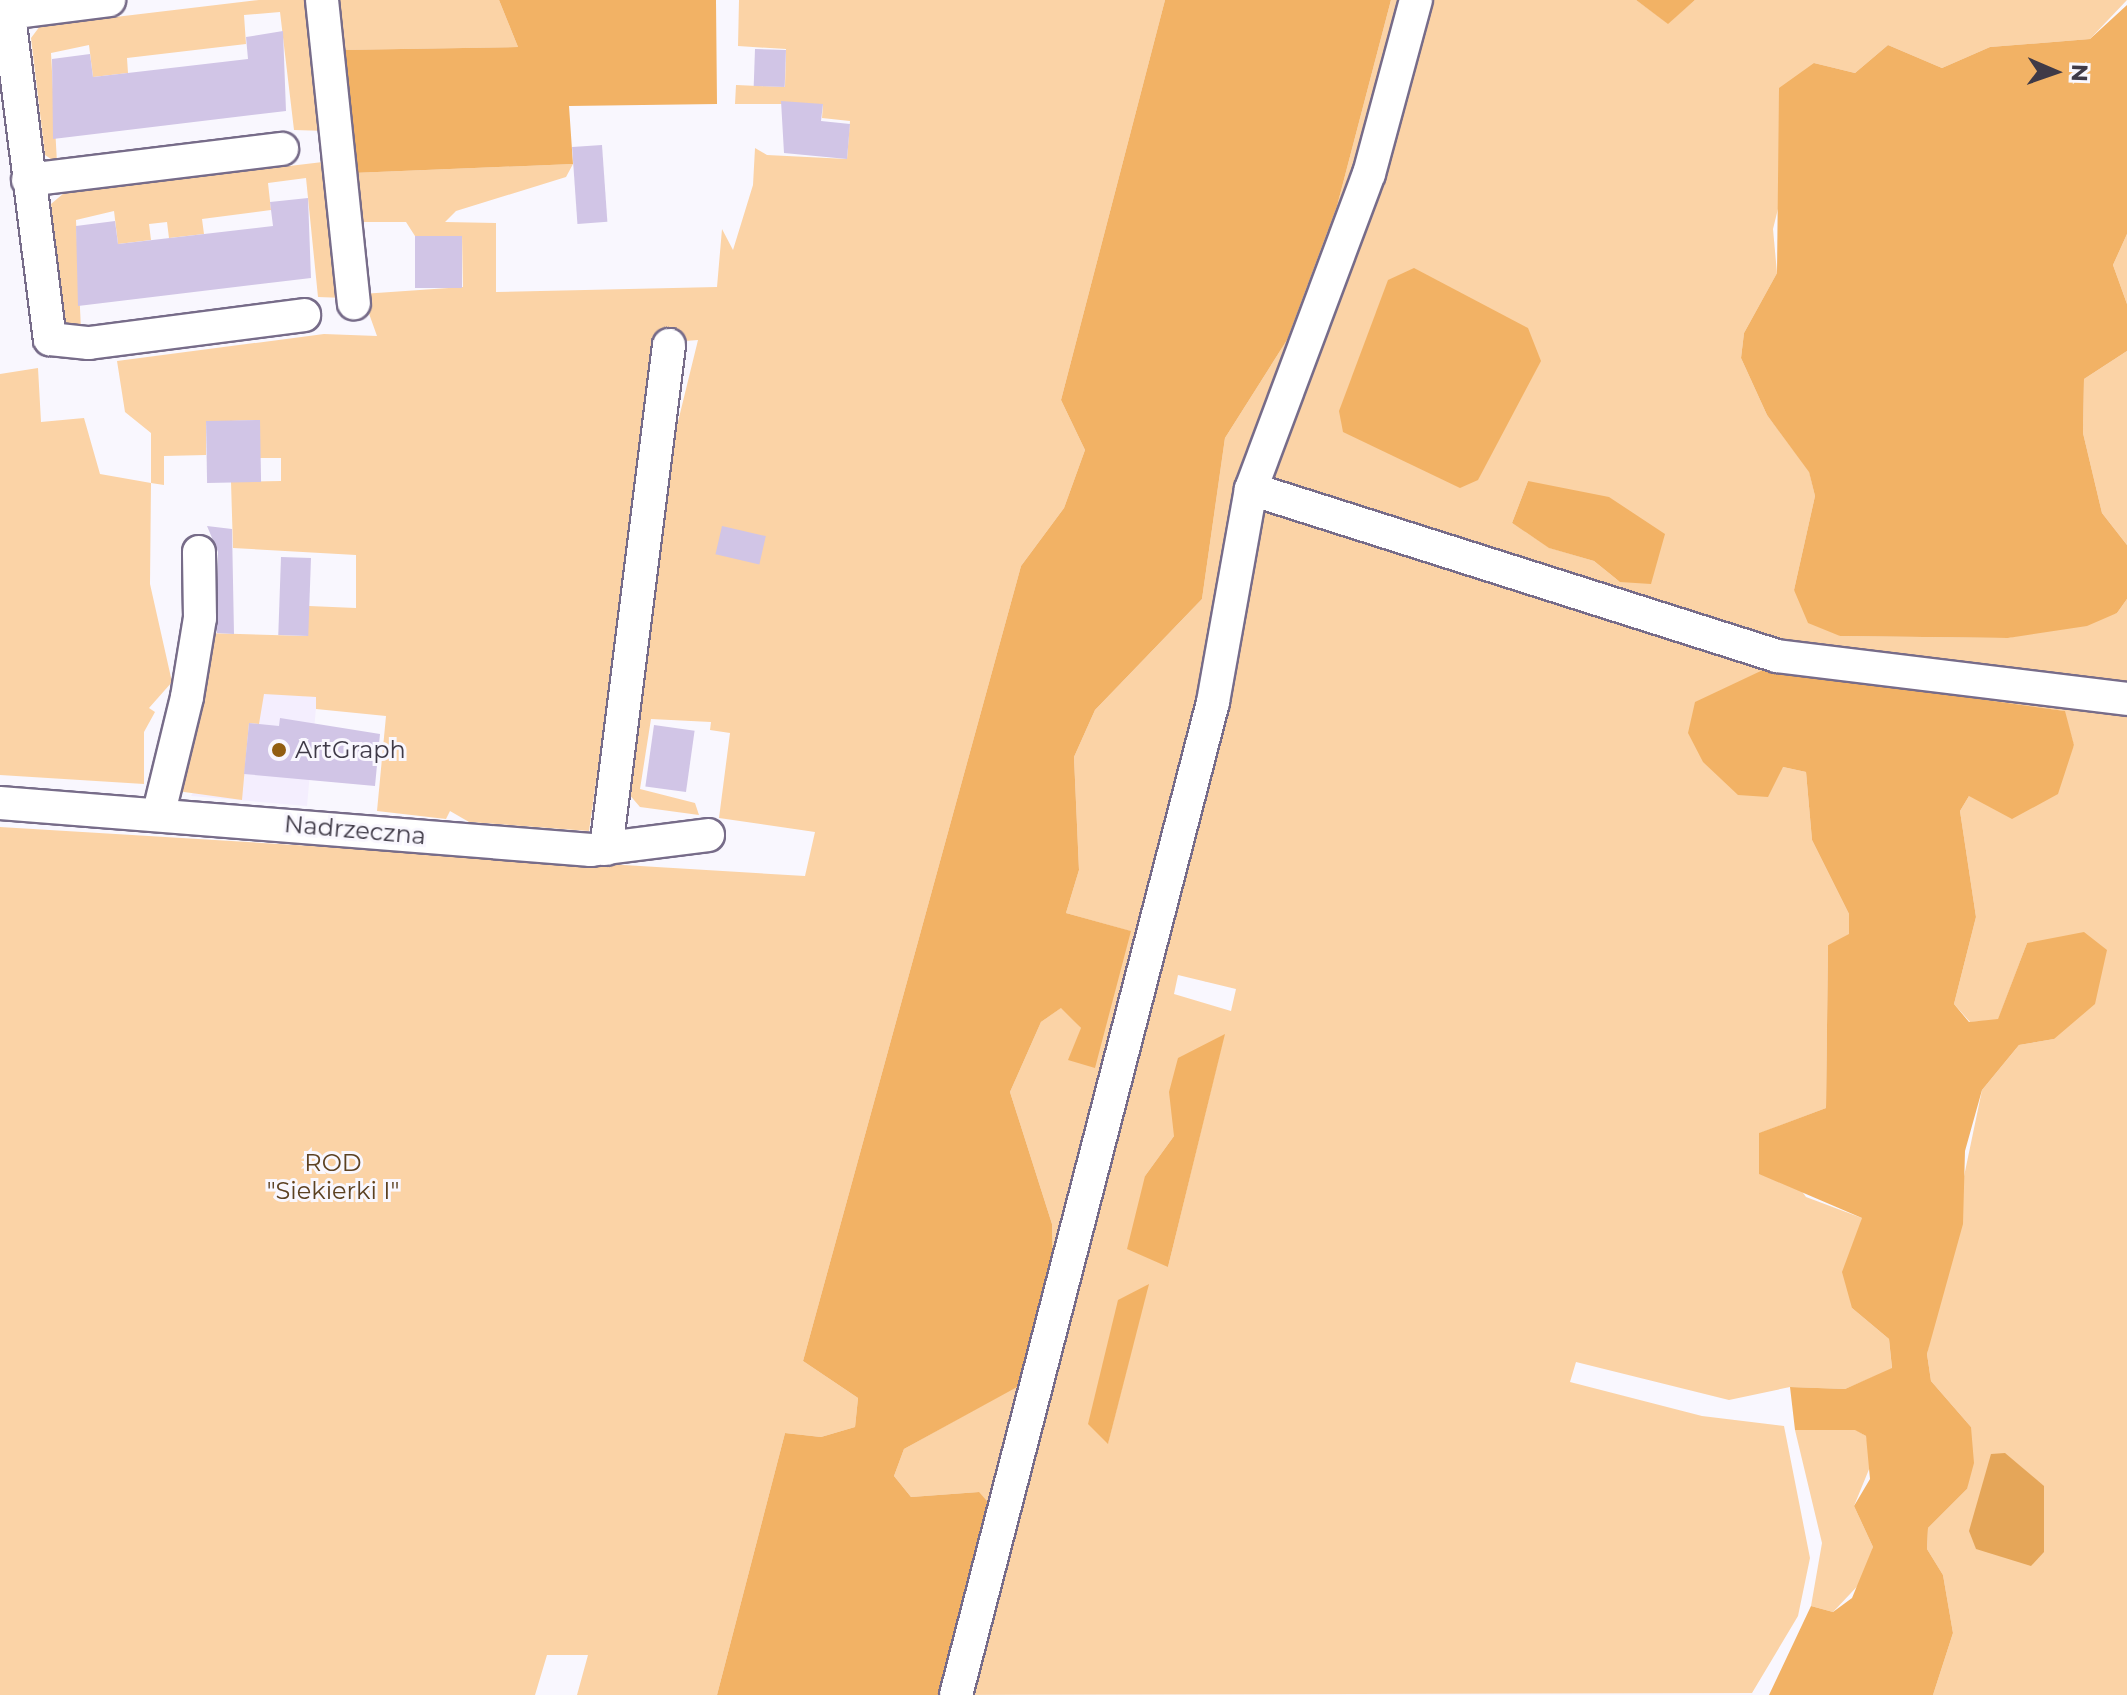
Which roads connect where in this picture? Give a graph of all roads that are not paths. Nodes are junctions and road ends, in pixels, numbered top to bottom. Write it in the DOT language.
graph roads {
  1 [pos="109,0"];
  2 [pos="322,0"];
  3 [pos="1416,0"];
  4 [pos="8,6"];
  5 [pos="282,149"];
  6 [pos="28,180"];
  7 [pos="354,303"];
  8 [pos="304,315"];
  9 [pos="669,345"];
  10 [pos="1251,489"];
  11 [pos="199,552"];
  12 [pos="2127,699"];
  13 [pos="0,803"];
  14 [pos="159,812"];
  15 [pos="708,835"];
  16 [pos="606,849"];
  17 [pos="956,1695"];
  1 -- 4 [label="street"];
  2 -- 7 [label="street"];
  3 -- 10 [label="street"];
  4 -- 6 [label="street"];
  5 -- 6 [label="street"];
  6 -- 8 [label="street"];
  9 -- 16 [label="street"];
  10 -- 12 [label="street"];
  10 -- 17 [label="street"];
  11 -- 14 [label="street"];
  13 -- 14 [label="street, Nadrzeczna"];
  14 -- 16 [label="street, Nadrzeczna"];
  15 -- 16 [label="street, Nadrzeczna"];
}
